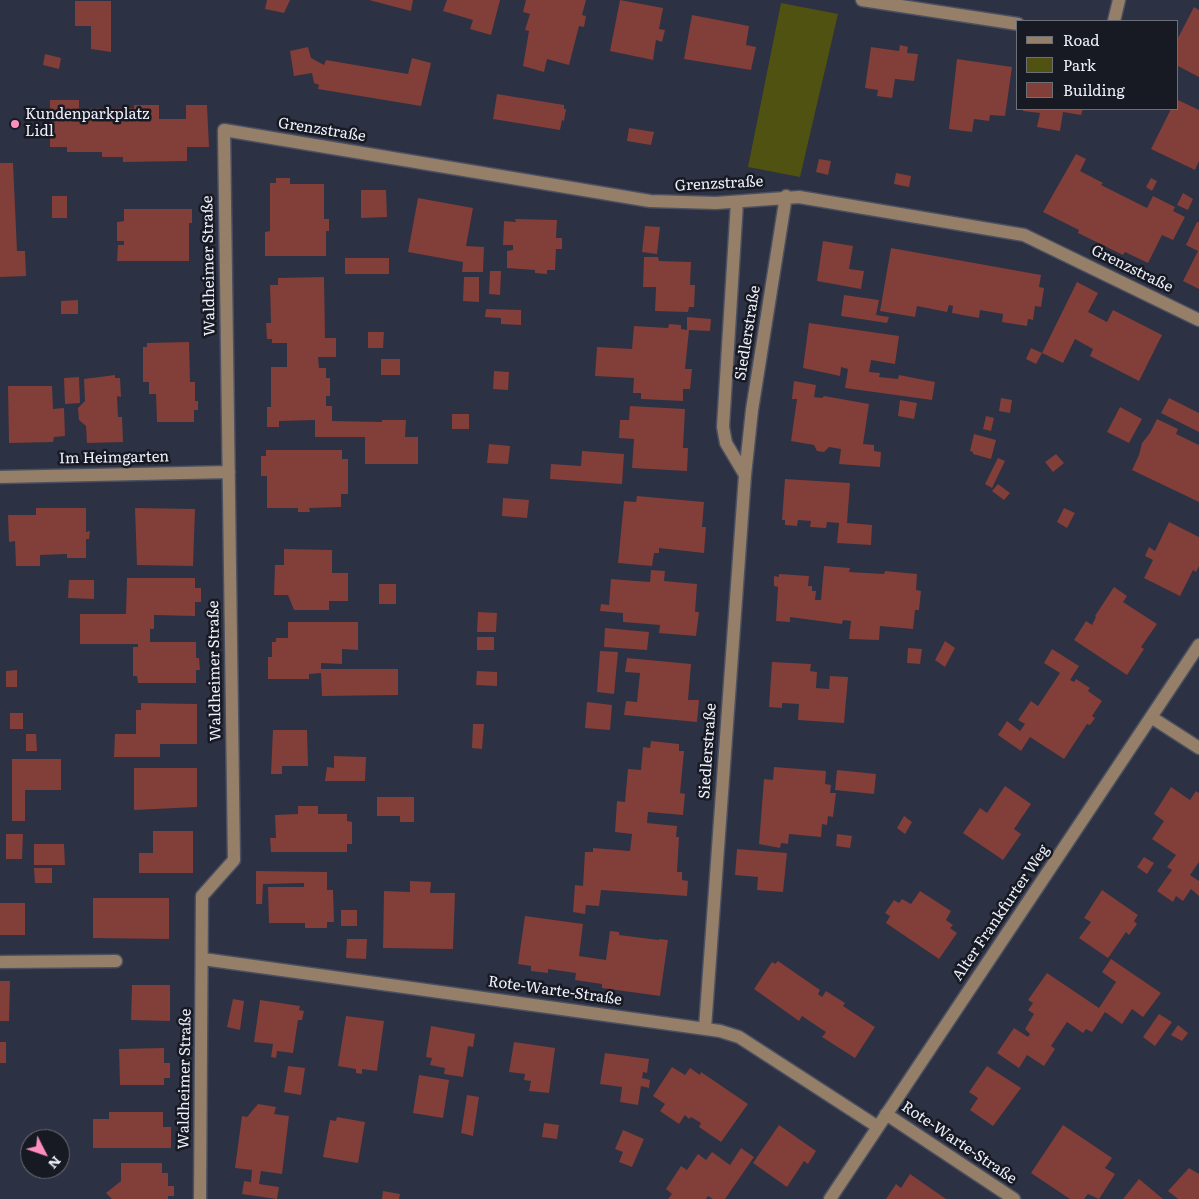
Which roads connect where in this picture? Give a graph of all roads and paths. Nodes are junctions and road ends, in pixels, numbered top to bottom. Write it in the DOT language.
graph roads {
  1 [pos="862,0"];
  2 [pos="1119,0"];
  3 [pos="1114,20"];
  4 [pos="1016,24"];
  5 [pos="224,130"];
  6 [pos="786,196"];
  7 [pos="737,202"];
  8 [pos="1199,320"];
  9 [pos="229,472"];
  10 [pos="745,475"];
  11 [pos="0,477"];
  12 [pos="1199,645"];
  13 [pos="1151,717"];
  14 [pos="1199,748"];
  15 [pos="203,959"];
  16 [pos="116,961"];
  17 [pos="0,962"];
  18 [pos="704,1028"];
  19 [pos="886,1114"];
  20 [pos="878,1127"];
  21 [pos="200,1199"];
  22 [pos="830,1199"];
  23 [pos="1014,1199"];
  1 -- 4 [label="street"];
  2 -- 3 [label="street"];
  5 -- 7 [label="street, Grenzstraße"];
  5 -- 9 [label="street, Waldheimer Straße"];
  6 -- 7 [label="street, Grenzstraße"];
  6 -- 8 [label="street, Grenzstraße"];
  6 -- 10 [label="street, Siedlerstraße"];
  7 -- 10 [label="street, Siedlerstraße"];
  9 -- 11 [label="street, Im Heimgarten"];
  9 -- 15 [label="street, Waldheimer Straße"];
  10 -- 18 [label="street, Siedlerstraße"];
  12 -- 13 [label="street, Alter Frankfurter Weg"];
  13 -- 14 [label="street"];
  13 -- 19 [label="street, Alter Frankfurter Weg"];
  15 -- 18 [label="street, Rote-Warte-Straße"];
  15 -- 21 [label="street, Waldheimer Straße"];
  16 -- 17 [label="street"];
  18 -- 20 [label="street, Rote-Warte-Straße"];
  19 -- 20 [label="street, Alter Frankfurter Weg"];
  19 -- 23 [label="street, Rote-Warte-Straße"];
  20 -- 22 [label="street, Alter Frankfurter Weg"];
}
